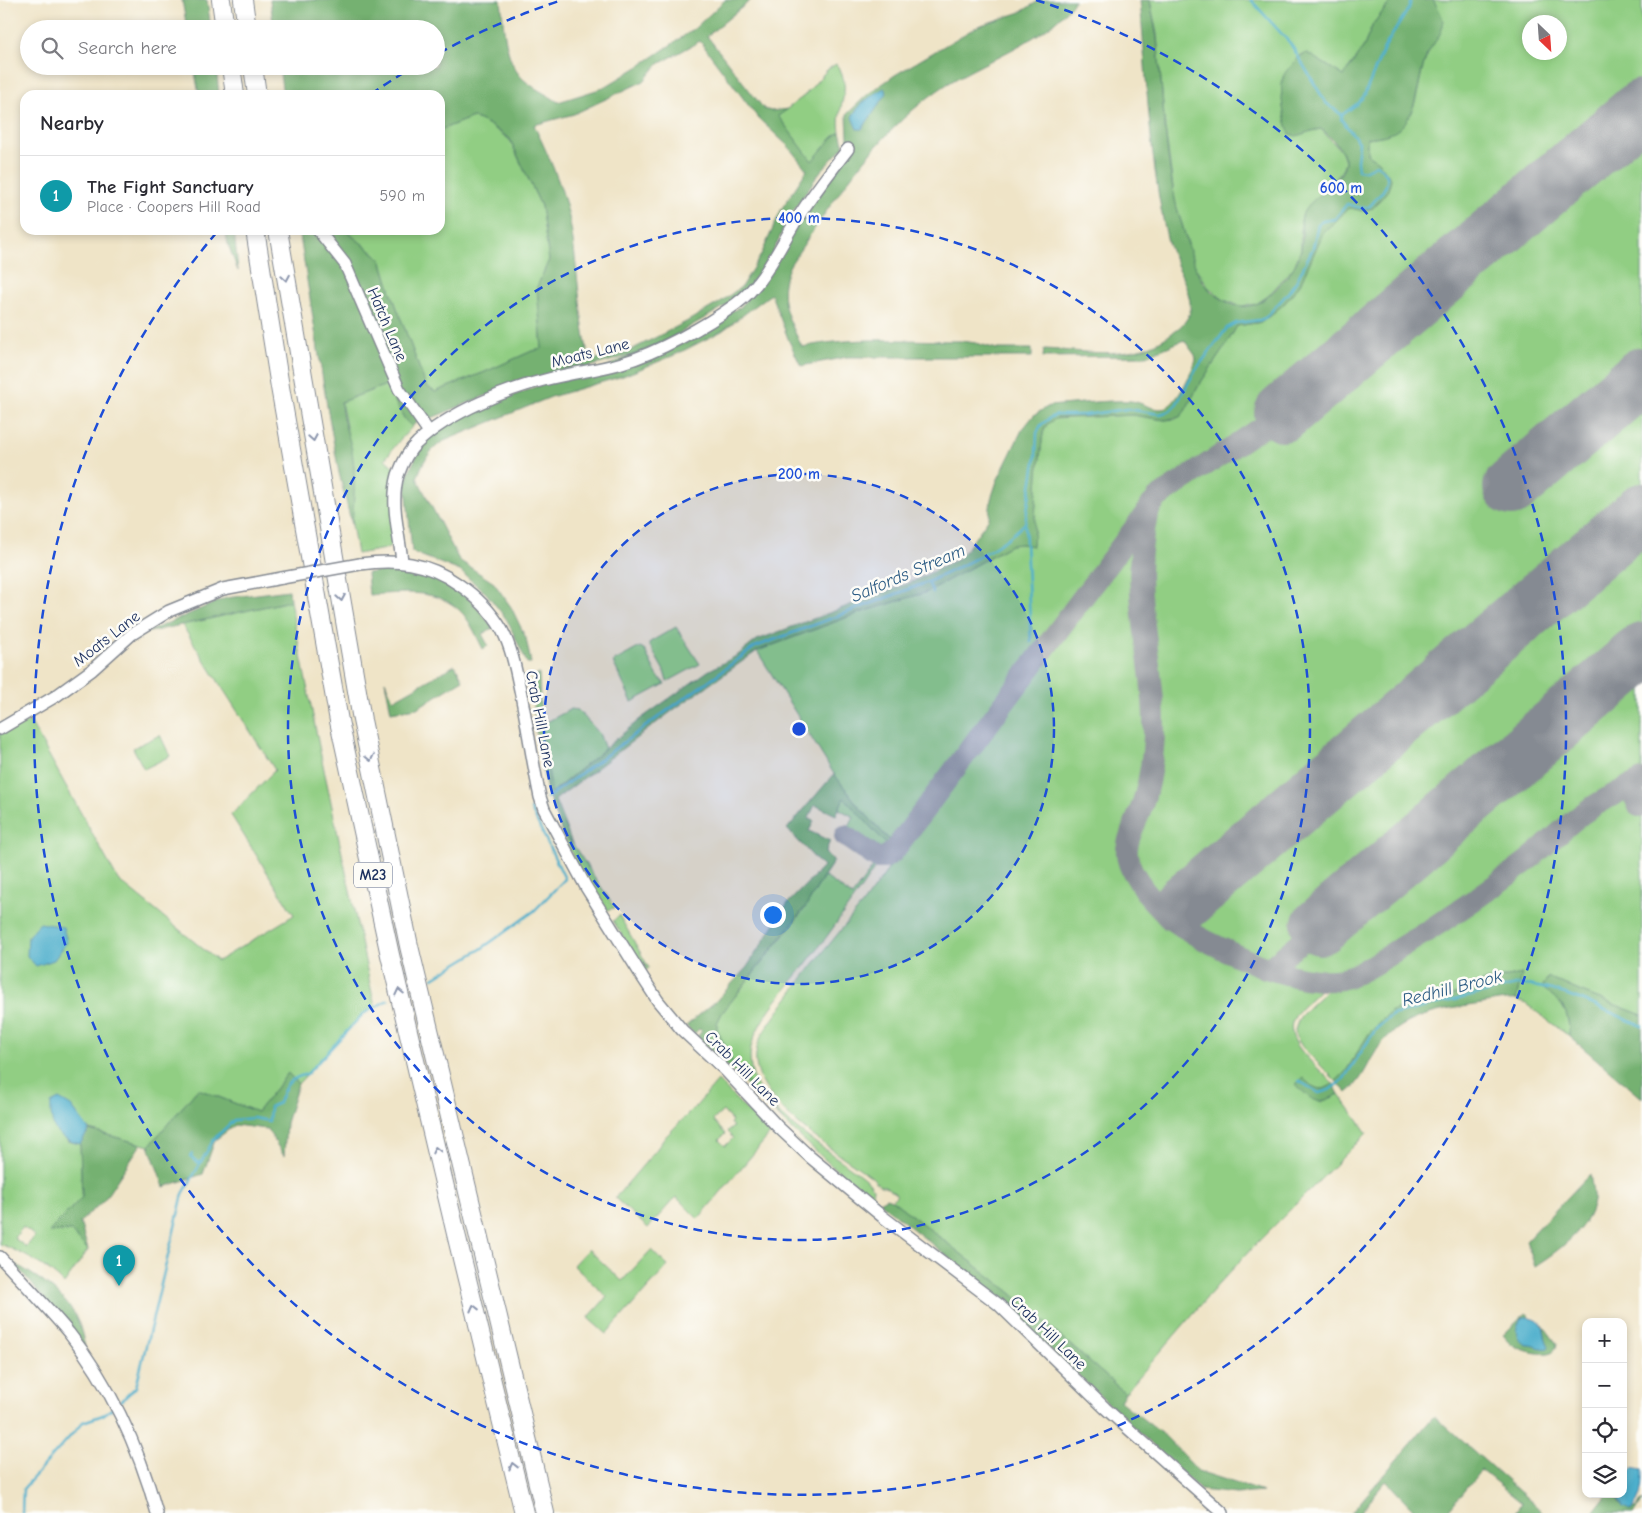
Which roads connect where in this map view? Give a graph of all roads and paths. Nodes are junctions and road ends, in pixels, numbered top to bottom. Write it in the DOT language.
graph roads {
  1 [pos="221,0"];
  2 [pos="243,0"];
  3 [pos="224,20"];
  4 [pos="246,20"];
  5 [pos="232,75"];
  6 [pos="254,75"];
  7 [pos="234,90"];
  8 [pos="256,90"];
  9 [pos="848,149"];
  10 [pos="256,235"];
  11 [pos="279,235"];
  12 [pos="322,235"];
  13 [pos="429,432"];
  14 [pos="387,561"];
  15 [pos="402,561"];
  16 [pos="0,729"];
  17 [pos="0,1257"];
  18 [pos="156,1513"];
  19 [pos="524,1513"];
  20 [pos="545,1513"];
  21 [pos="1223,1513"];
  1 -- 3 [label="highway"];
  2 -- 4 [label="highway"];
  5 -- 7 [label="highway"];
  6 -- 8 [label="highway"];
  9 -- 13 [label="street, Moats Lane"];
  19 -- 10 [label="highway, M23, one-way"];
  11 -- 20 [label="highway, M23, one-way"];
  12 -- 13 [label="street, Hatch Lane"];
  13 -- 15 [label="street, Moats Lane"];
  14 -- 15 [label="street, Crab Hill Lane"];
  14 -- 16 [label="street, Moats Lane, bridge"];
  15 -- 21 [label="street, Crab Hill Lane"];
  17 -- 18 [label="street"];
}
